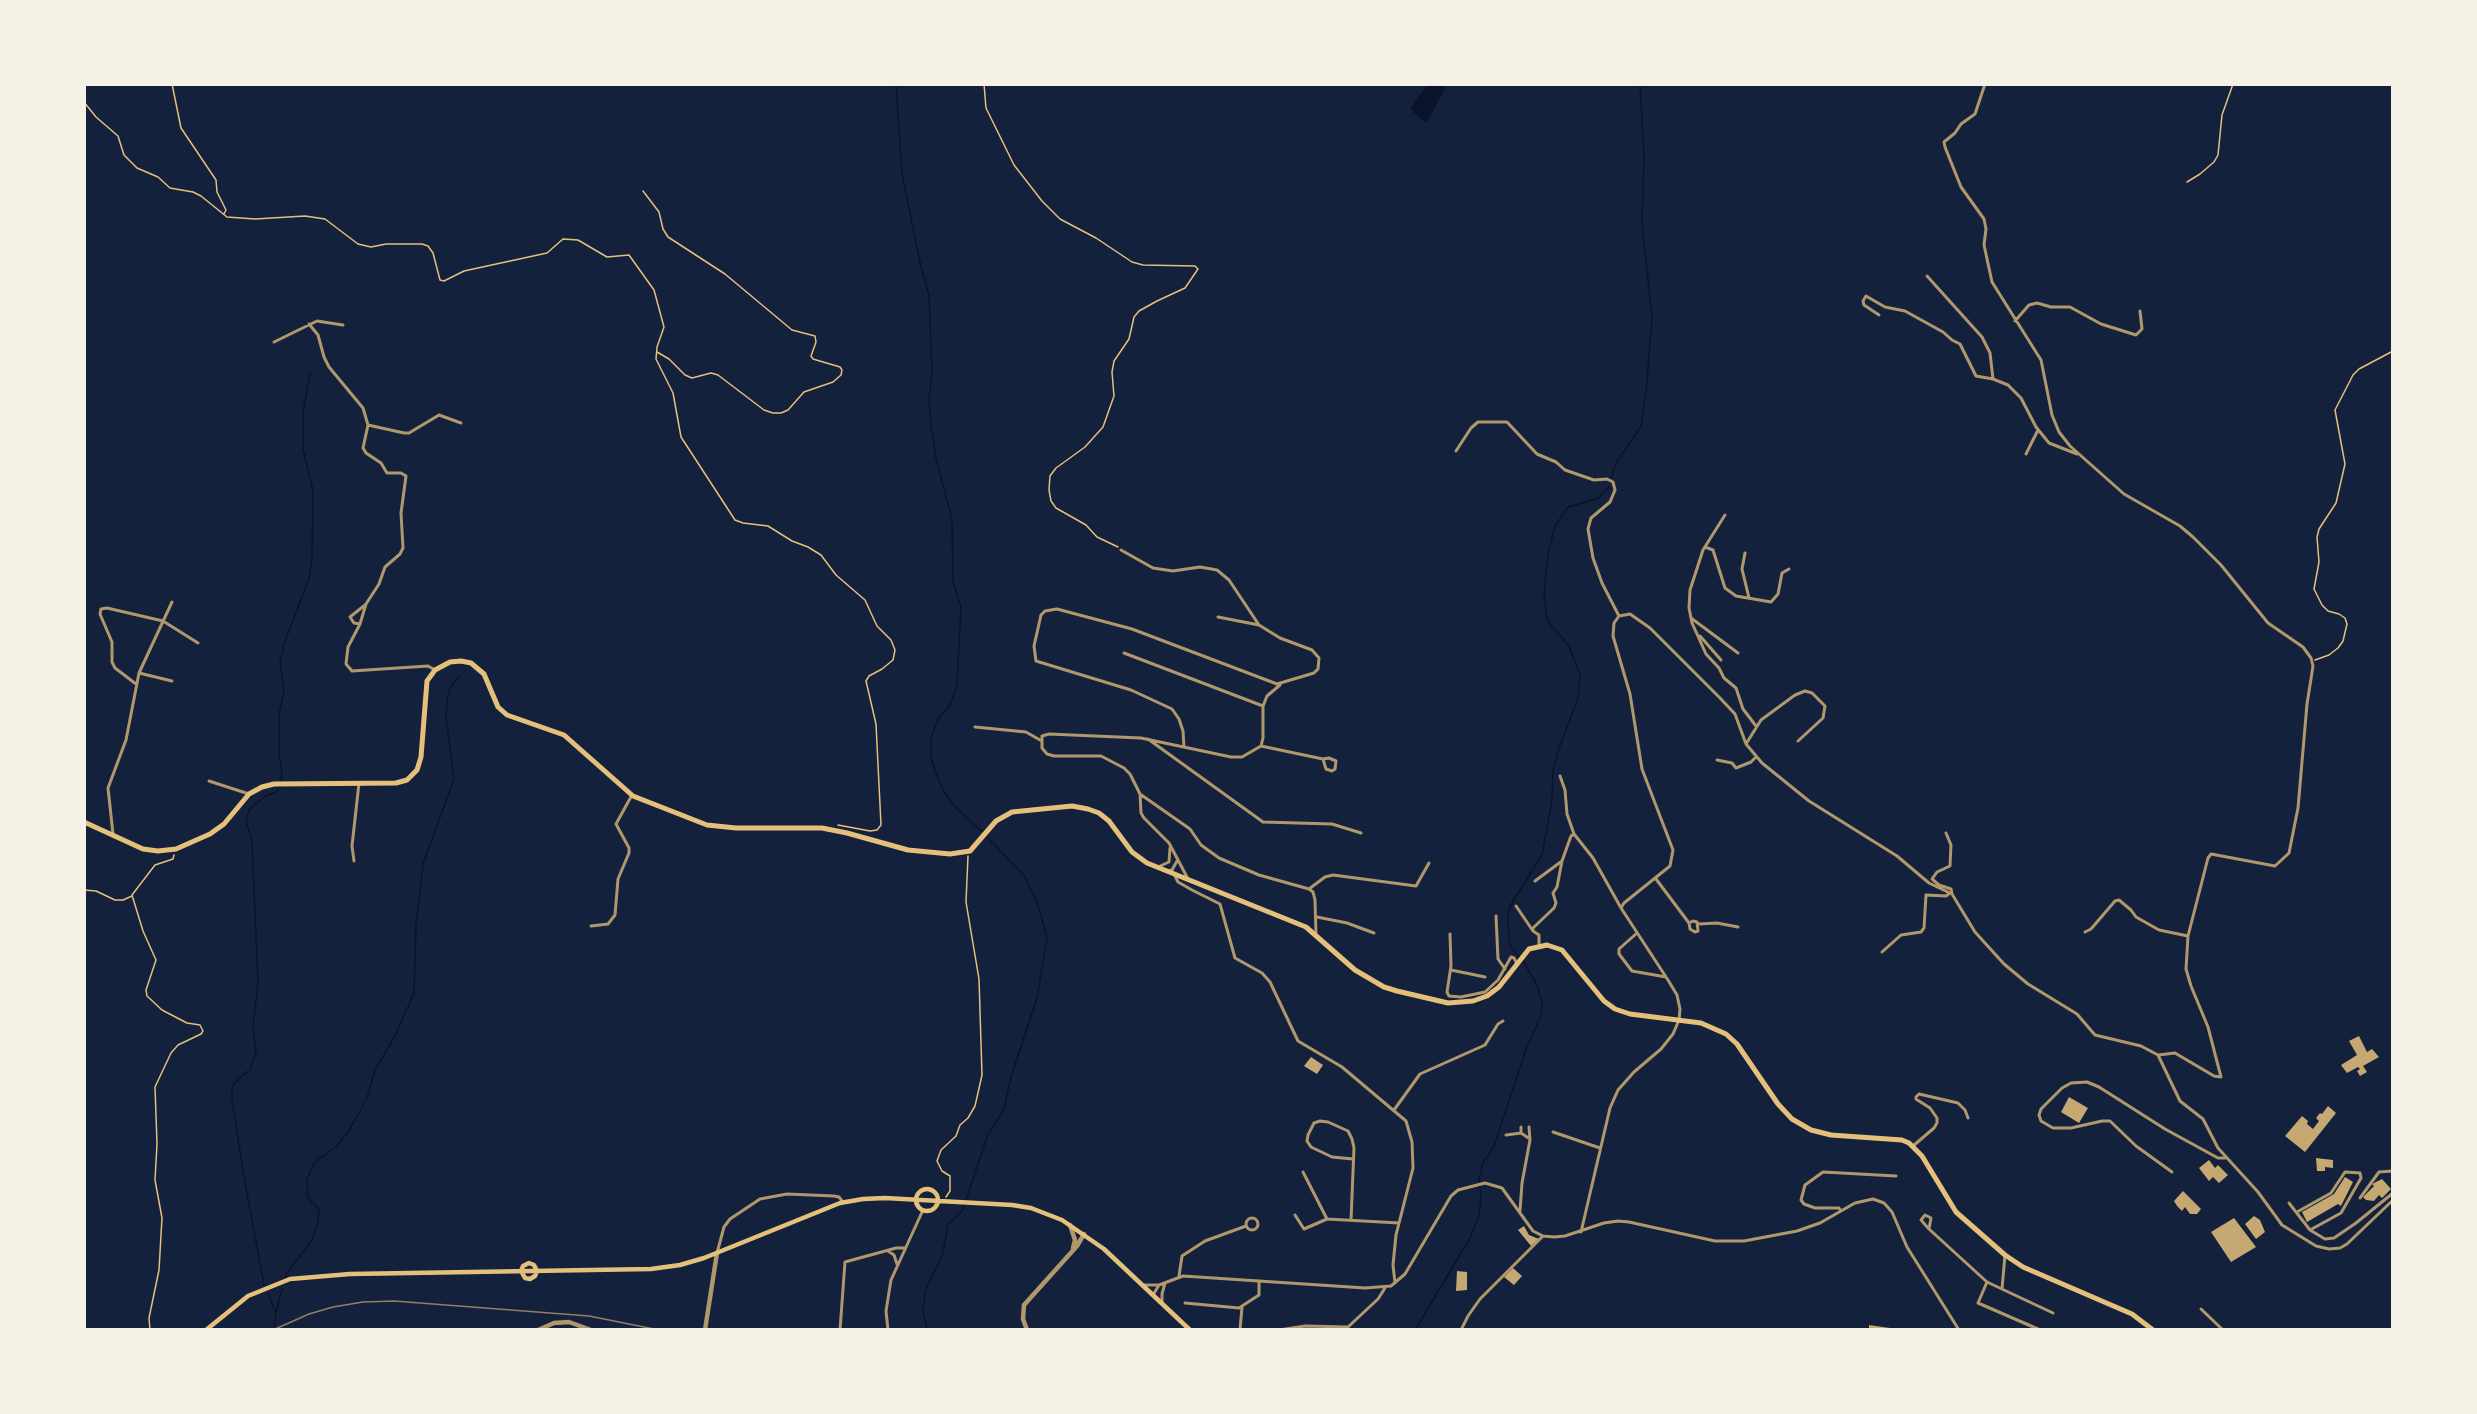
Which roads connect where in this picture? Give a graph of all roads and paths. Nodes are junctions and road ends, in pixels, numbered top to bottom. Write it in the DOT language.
graph roads {
  1 [pos="171,84"];
  2 [pos="984,84"];
  3 [pos="1985,84"];
  4 [pos="2233,84"];
  5 [pos="84,102"];
  6 [pos="2187,182"];
  7 [pos="643,191"];
  8 [pos="224,215"];
  9 [pos="1928,276"];
  10 [pos="2140,311"];
  11 [pos="1879,315"];
  12 [pos="2015,321"];
  13 [pos="309,324"];
  14 [pos="343,325"];
  15 [pos="274,342"];
  16 [pos="2393,351"];
  17 [pos="657,352"];
  18 [pos="1993,379"];
  19 [pos="461,423"];
  20 [pos="368,425"];
  21 [pos="2038,430"];
  22 [pos="1456,451"];
  23 [pos="2026,454"];
  24 [pos="2078,454"];
  25 [pos="1725,515"];
  26 [pos="1705,547"];
  27 [pos="1121,550"];
  28 [pos="1745,553"];
  29 [pos="1789,569"];
  30 [pos="1749,598"];
  31 [pos="172,602"];
  32 [pos="366,604"];
  33 [pos="1619,616"];
  34 [pos="1218,617"];
  35 [pos="1691,618"];
  36 [pos="163,621"];
  37 [pos="360,624"];
  38 [pos="1259,625"];
  39 [pos="1698,635"];
  40 [pos="198,643"];
  41 [pos="1124,653"];
  42 [pos="1738,653"];
  43 [pos="1721,660"];
  44 [pos="2312,661"];
  45 [pos="435,670"];
  46 [pos="139,673"];
  47 [pos="172,681"];
  48 [pos="136,684"];
  49 [pos="1282,684"];
  50 [pos="1263,706"];
  51 [pos="1756,726"];
  52 [pos="975,727"];
  53 [pos="1146,738"];
  54 [pos="1040,740"];
  55 [pos="1798,741"];
  56 [pos="1746,744"];
  57 [pos="1261,746"];
  58 [pos="1184,747"];
  59 [pos="1756,757"];
  60 [pos="1323,759"];
  61 [pos="1717,760"];
  62 [pos="1560,776"];
  63 [pos="209,781"];
  64 [pos="359,783"];
  65 [pos="249,794"];
  66 [pos="1140,794"];
  67 [pos="632,795"];
  68 [pos="84,822"];
  69 [pos="834,825"];
  70 [pos="1362,832"];
  71 [pos="1946,833"];
  72 [pos="1574,834"];
  73 [pos="113,835"];
  74 [pos="1169,843"];
  75 [pos="176,849"];
  76 [pos="968,852"];
  77 [pos="1177,859"];
  78 [pos="354,861"];
  79 [pos="1562,861"];
  80 [pos="1169,862"];
  81 [pos="1429,863"];
  82 [pos="1158,867"];
  83 [pos="1172,872"];
  84 [pos="1188,879"];
  85 [pos="1656,879"];
  86 [pos="1535,881"];
  87 [pos="1309,889"];
  88 [pos="84,890"];
  89 [pos="1951,893"];
  90 [pos="132,895"];
  91 [pos="1516,906"];
  92 [pos="1621,908"];
  93 [pos="1496,916"];
  94 [pos="1317,917"];
  95 [pos="1689,923"];
  96 [pos="1699,924"];
  97 [pos="591,926"];
  98 [pos="1738,927"];
  99 [pos="1533,931"];
  100 [pos="1374,933"];
  101 [pos="1637,933"];
  102 [pos="2085,933"];
  103 [pos="1450,934"];
  104 [pos="1316,935"];
  105 [pos="2188,936"];
  106 [pos="1539,947"];
  107 [pos="1882,952"];
  108 [pos="1518,963"];
  109 [pos="1505,969"];
  110 [pos="1451,970"];
  111 [pos="1485,977"];
  112 [pos="1666,977"];
  113 [pos="1679,1020"];
  114 [pos="1503,1021"];
  115 [pos="2158,1055"];
  116 [pos="1394,1110"];
  117 [pos="1968,1118"];
  118 [pos="1521,1127"];
  119 [pos="1529,1127"];
  120 [pos="1553,1132"];
  121 [pos="1521,1133"];
  122 [pos="1506,1135"];
  123 [pos="1530,1139"];
  124 [pos="1913,1146"];
  125 [pos="1600,1148"];
  126 [pos="1353,1159"];
  127 [pos="2227,1159"];
  128 [pos="2393,1171"];
  129 [pos="1303,1172"];
  130 [pos="2172,1172"];
  131 [pos="1896,1176"];
  132 [pos="2393,1193"];
  133 [pos="2360,1198"];
  134 [pos="916,1200"];
  135 [pos="2393,1200"];
  136 [pos="938,1201"];
  137 [pos="945,1201"];
  138 [pos="843,1202"];
  139 [pos="2289,1203"];
  140 [pos="923,1210"];
  141 [pos="1841,1211"];
  142 [pos="1520,1212"];
  143 [pos="2297,1212"];
  144 [pos="1295,1215"];
  145 [pos="1327,1219"];
  146 [pos="1351,1220"];
  147 [pos="1399,1223"];
  148 [pos="1069,1224"];
  149 [pos="1246,1226"];
  150 [pos="1929,1228"];
  151 [pos="2310,1230"];
  152 [pos="1581,1232"];
  153 [pos="1084,1233"];
  154 [pos="1543,1236"];
  155 [pos="1096,1242"];
  156 [pos="1075,1245"];
  157 [pos="905,1248"];
  158 [pos="886,1250"];
  159 [pos="717,1253"];
  160 [pos="2005,1256"];
  161 [pos="897,1265"];
  162 [pos="521,1271"];
  163 [pos="537,1271"];
  164 [pos="1179,1276"];
  165 [pos="1259,1281"];
  166 [pos="1987,1282"];
  167 [pos="1165,1283"];
  168 [pos="1395,1283"];
  169 [pos="1142,1285"];
  170 [pos="1159,1285"];
  171 [pos="1385,1287"];
  172 [pos="1163,1289"];
  173 [pos="2002,1289"];
  174 [pos="1153,1295"];
  175 [pos="1185,1302"];
  176 [pos="1162,1303"];
  177 [pos="1242,1307"];
  178 [pos="2201,1309"];
  179 [pos="2053,1313"];
  180 [pos="2038,1329"];
  181 [pos="150,1330"];
  182 [pos="206,1330"];
  183 [pos="538,1330"];
  184 [pos="591,1330"];
  185 [pos="705,1330"];
  186 [pos="840,1330"];
  187 [pos="888,1330"];
  188 [pos="1027,1330"];
  189 [pos="1190,1330"];
  190 [pos="1240,1330"];
  191 [pos="1279,1330"];
  192 [pos="1461,1330"];
  193 [pos="1959,1330"];
  194 [pos="2153,1330"];
  195 [pos="2223,1330"];
  1 -- 8 [label="path"];
  2 -- 27 [label="path"];
  3 -- 12 [label="street"];
  4 -- 6 [label="path"];
  5 -- 8 [label="path"];
  7 -- 17 [label="path"];
  8 -- 17 [label="path"];
  9 -- 18 [label="street"];
  10 -- 12 [label="street"];
  11 -- 18 [label="street"];
  12 -- 24 [label="street"];
  13 -- 14 [label="street"];
  13 -- 15 [label="street"];
  13 -- 20 [label="street"];
  16 -- 44 [label="path"];
  17 -- 69 [label="path"];
  18 -- 21 [label="street"];
  19 -- 20 [label="street"];
  20 -- 32 [label="street"];
  21 -- 23 [label="street"];
  21 -- 24 [label="street"];
  22 -- 33 [label="street"];
  24 -- 44 [label="street"];
  25 -- 26 [label="street"];
  26 -- 30 [label="street"];
  26 -- 35 [label="street"];
  27 -- 38 [label="street"];
  28 -- 30 [label="street"];
  29 -- 30 [label="street"];
  31 -- 36 [label="street"];
  32 -- 37 [label="street"];
  32 -- 37 [label="street"];
  33 -- 56 [label="street"];
  33 -- 85 [label="street"];
  34 -- 38 [label="street"];
  35 -- 39 [label="street"];
  35 -- 42 [label="street"];
  36 -- 40 [label="street"];
  36 -- 46 [label="street"];
  36 -- 48 [label="street"];
  37 -- 45 [label="street"];
  38 -- 49 [label="street"];
  39 -- 43 [label="street"];
  39 -- 51 [label="street"];
  41 -- 50 [label="street"];
  44 -- 105 [label="street"];
  45 -- 64 [label="main road"];
  45 -- 67 [label="main road"];
  46 -- 47 [label="street"];
  46 -- 48 [label="street"];
  48 -- 73 [label="street"];
  49 -- 50 [label="street"];
  49 -- 58 [label="street"];
  50 -- 57 [label="street"];
  51 -- 55 [label="street"];
  51 -- 56 [label="street"];
  52 -- 54 [label="street"];
  53 -- 54 [label="street"];
  53 -- 58 [label="street"];
  53 -- 70 [label="street"];
  54 -- 66 [label="street"];
  56 -- 59 [label="street"];
  57 -- 58 [label="street"];
  57 -- 60 [label="street"];
  59 -- 61 [label="street"];
  59 -- 89 [label="street"];
  60 -- 60 [label="street"];
  62 -- 72 [label="street"];
  63 -- 65 [label="street"];
  64 -- 65 [label="main road"];
  64 -- 78 [label="street"];
  65 -- 75 [label="main road"];
  66 -- 74 [label="street"];
  66 -- 87 [label="street"];
  67 -- 76 [label="main road"];
  67 -- 97 [label="street"];
  68 -- 73 [label="main road"];
  71 -- 89 [label="street"];
  72 -- 79 [label="street"];
  72 -- 92 [label="street"];
  73 -- 75 [label="main road"];
  74 -- 77 [label="street"];
  74 -- 80 [label="street"];
  75 -- 90 [label="path"];
  76 -- 82 [label="main road"];
  76 -- 137 [label="path"];
  77 -- 83 [label="street"];
  77 -- 84 [label="street"];
  79 -- 86 [label="street"];
  79 -- 99 [label="street"];
  80 -- 82 [label="street"];
  80 -- 83 [label="street"];
  81 -- 87 [label="street"];
  82 -- 83 [label="main road"];
  83 -- 84 [label="main road"];
  83 -- 116 [label="street"];
  84 -- 104 [label="main road"];
  85 -- 92 [label="street"];
  85 -- 95 [label="street"];
  87 -- 94 [label="street"];
  88 -- 90 [label="path"];
  89 -- 107 [label="street"];
  89 -- 115 [label="street"];
  90 -- 181 [label="path"];
  91 -- 99 [label="street"];
  92 -- 101 [label="street"];
  93 -- 109 [label="street"];
  94 -- 100 [label="street"];
  94 -- 104 [label="street"];
  95 -- 96 [label="street"];
  95 -- 96 [label="street"];
  96 -- 98 [label="street"];
  99 -- 106 [label="street"];
  101 -- 112 [label="street"];
  101 -- 112 [label="street"];
  102 -- 105 [label="street"];
  103 -- 110 [label="street"];
  104 -- 108 [label="main road"];
  105 -- 115 [label="street"];
  106 -- 108 [label="main road"];
  106 -- 113 [label="main road"];
  108 -- 109 [label="street"];
  109 -- 110 [label="street"];
  110 -- 111 [label="street"];
  112 -- 113 [label="street"];
  113 -- 124 [label="main road"];
  113 -- 125 [label="street"];
  114 -- 116 [label="street"];
  115 -- 127 [label="street"];
  116 -- 147 [label="street"];
  117 -- 124 [label="street"];
  118 -- 121 [label="street"];
  119 -- 123 [label="street"];
  120 -- 125 [label="street"];
  121 -- 122 [label="street"];
  121 -- 123 [label="street"];
  123 -- 142 [label="street"];
  124 -- 160 [label="main road"];
  125 -- 152 [label="street"];
  126 -- 126 [label="street"];
  126 -- 146 [label="street"];
  127 -- 130 [label="street"];
  127 -- 135 [label="street"];
  128 -- 133 [label="street"];
  129 -- 145 [label="street"];
  131 -- 141 [label="street"];
  132 -- 151 [label="street"];
  134 -- 136 [label="main road"];
  134 -- 136 [label="main road"];
  134 -- 138 [label="main road"];
  134 -- 140 [label="main road"];
  136 -- 137 [label="main road"];
  136 -- 140 [label="main road"];
  137 -- 148 [label="main road"];
  138 -- 159 [label="main road"];
  138 -- 159 [label="street"];
  139 -- 143 [label="street"];
  140 -- 157 [label="street"];
  141 -- 152 [label="street"];
  141 -- 193 [label="street"];
  142 -- 154 [label="street"];
  142 -- 168 [label="street"];
  143 -- 151 [label="street"];
  143 -- 151 [label="street"];
  144 -- 145 [label="street"];
  145 -- 146 [label="street"];
  146 -- 147 [label="street"];
  147 -- 168 [label="street"];
  148 -- 153 [label="main road"];
  148 -- 156 [label="street"];
  149 -- 149 [label="street"];
  149 -- 164 [label="street"];
  150 -- 166 [label="street"];
  152 -- 154 [label="street"];
  153 -- 155 [label="main road"];
  153 -- 156 [label="street"];
  154 -- 192 [label="street"];
  155 -- 156 [label="street"];
  155 -- 169 [label="main road"];
  156 -- 188 [label="street"];
  157 -- 158 [label="street"];
  157 -- 161 [label="street"];
  158 -- 161 [label="street"];
  158 -- 186 [label="street"];
  159 -- 163 [label="main road"];
  159 -- 185 [label="street"];
  160 -- 173 [label="street"];
  160 -- 194 [label="main road"];
  161 -- 187 [label="street"];
  162 -- 163 [label="main road"];
  162 -- 163 [label="main road"];
  162 -- 182 [label="main road"];
  164 -- 165 [label="street"];
  164 -- 167 [label="street"];
  165 -- 171 [label="street"];
  165 -- 177 [label="street"];
  166 -- 173 [label="street"];
  166 -- 180 [label="street"];
  167 -- 170 [label="street"];
  167 -- 172 [label="street"];
  168 -- 171 [label="street"];
  169 -- 170 [label="street"];
  169 -- 174 [label="main road"];
  170 -- 174 [label="street"];
  171 -- 191 [label="street"];
  172 -- 174 [label="street"];
  172 -- 176 [label="street"];
  173 -- 179 [label="street"];
  174 -- 176 [label="main road"];
  175 -- 177 [label="street"];
  176 -- 189 [label="main road"];
  177 -- 190 [label="street"];
  178 -- 195 [label="street"];
  183 -- 184 [label="street"];
}
